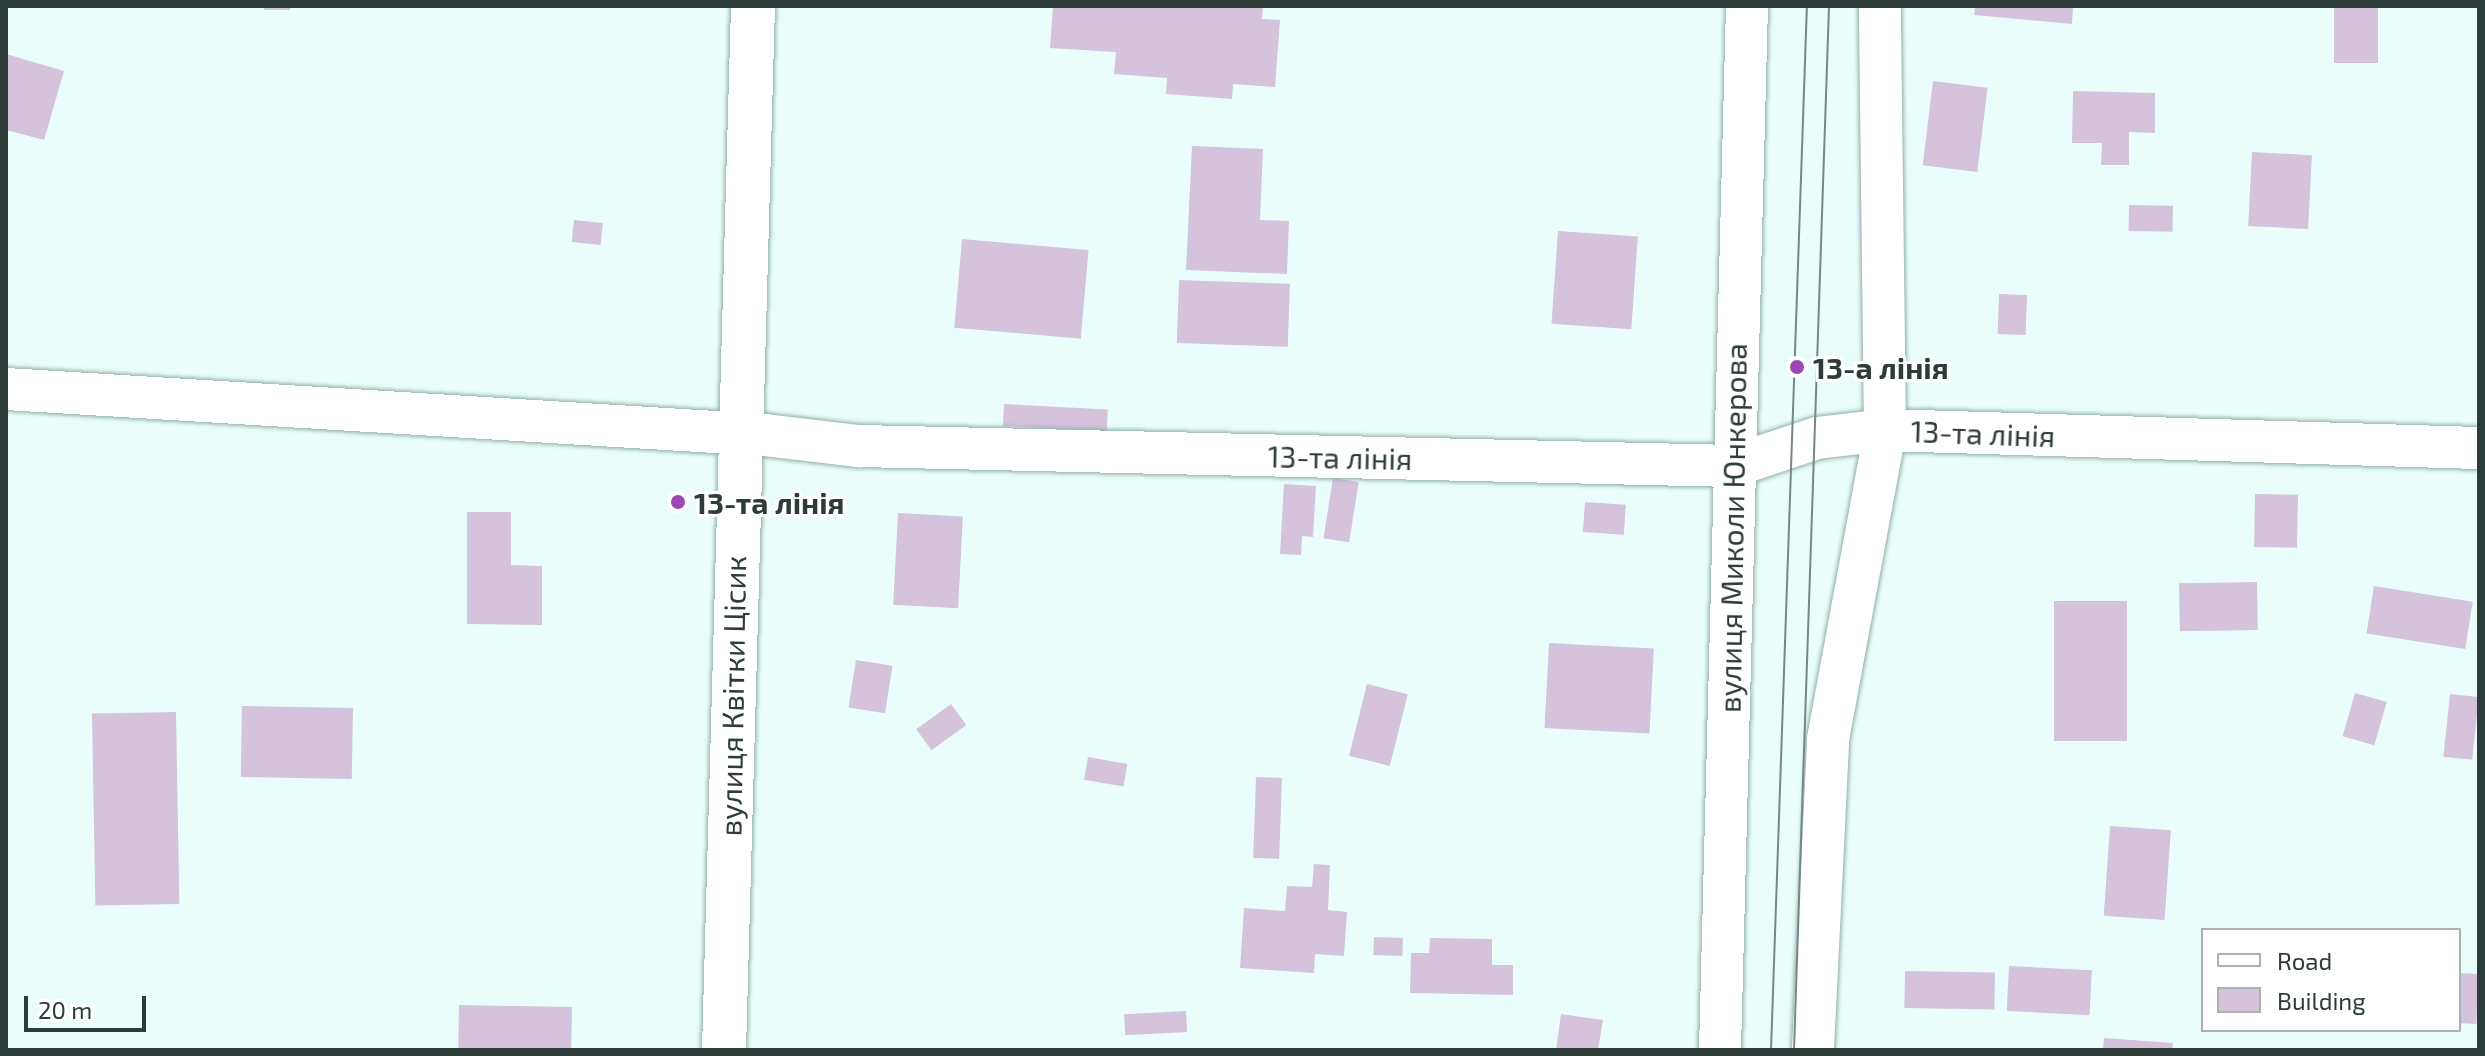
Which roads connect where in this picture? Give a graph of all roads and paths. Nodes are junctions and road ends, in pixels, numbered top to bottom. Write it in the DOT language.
graph roads {
  1 [pos="753,6"];
  2 [pos="1747,6"];
  3 [pos="1880,6"];
  4 [pos="6,389"];
  5 [pos="1885,430"];
  6 [pos="738,435"];
  7 [pos="2479,448"];
  8 [pos="1733,466"];
  9 [pos="724,1050"];
  10 [pos="1720,1050"];
  11 [pos="1813,1050"];
  1 -- 6 [label="street, вулиця Квітки Цісик"];
  2 -- 8 [label="street, вулиця Миколи Юнкерова"];
  3 -- 5 [label="street"];
  4 -- 6 [label="street, 13-та лінія"];
  5 -- 7 [label="street, 13-та лінія"];
  5 -- 8 [label="street, 13-та лінія"];
  5 -- 11 [label="street"];
  6 -- 8 [label="street, 13-та лінія"];
  6 -- 9 [label="street, вулиця Квітки Цісик"];
  8 -- 10 [label="street, вулиця Миколи Юнкерова"];
}
